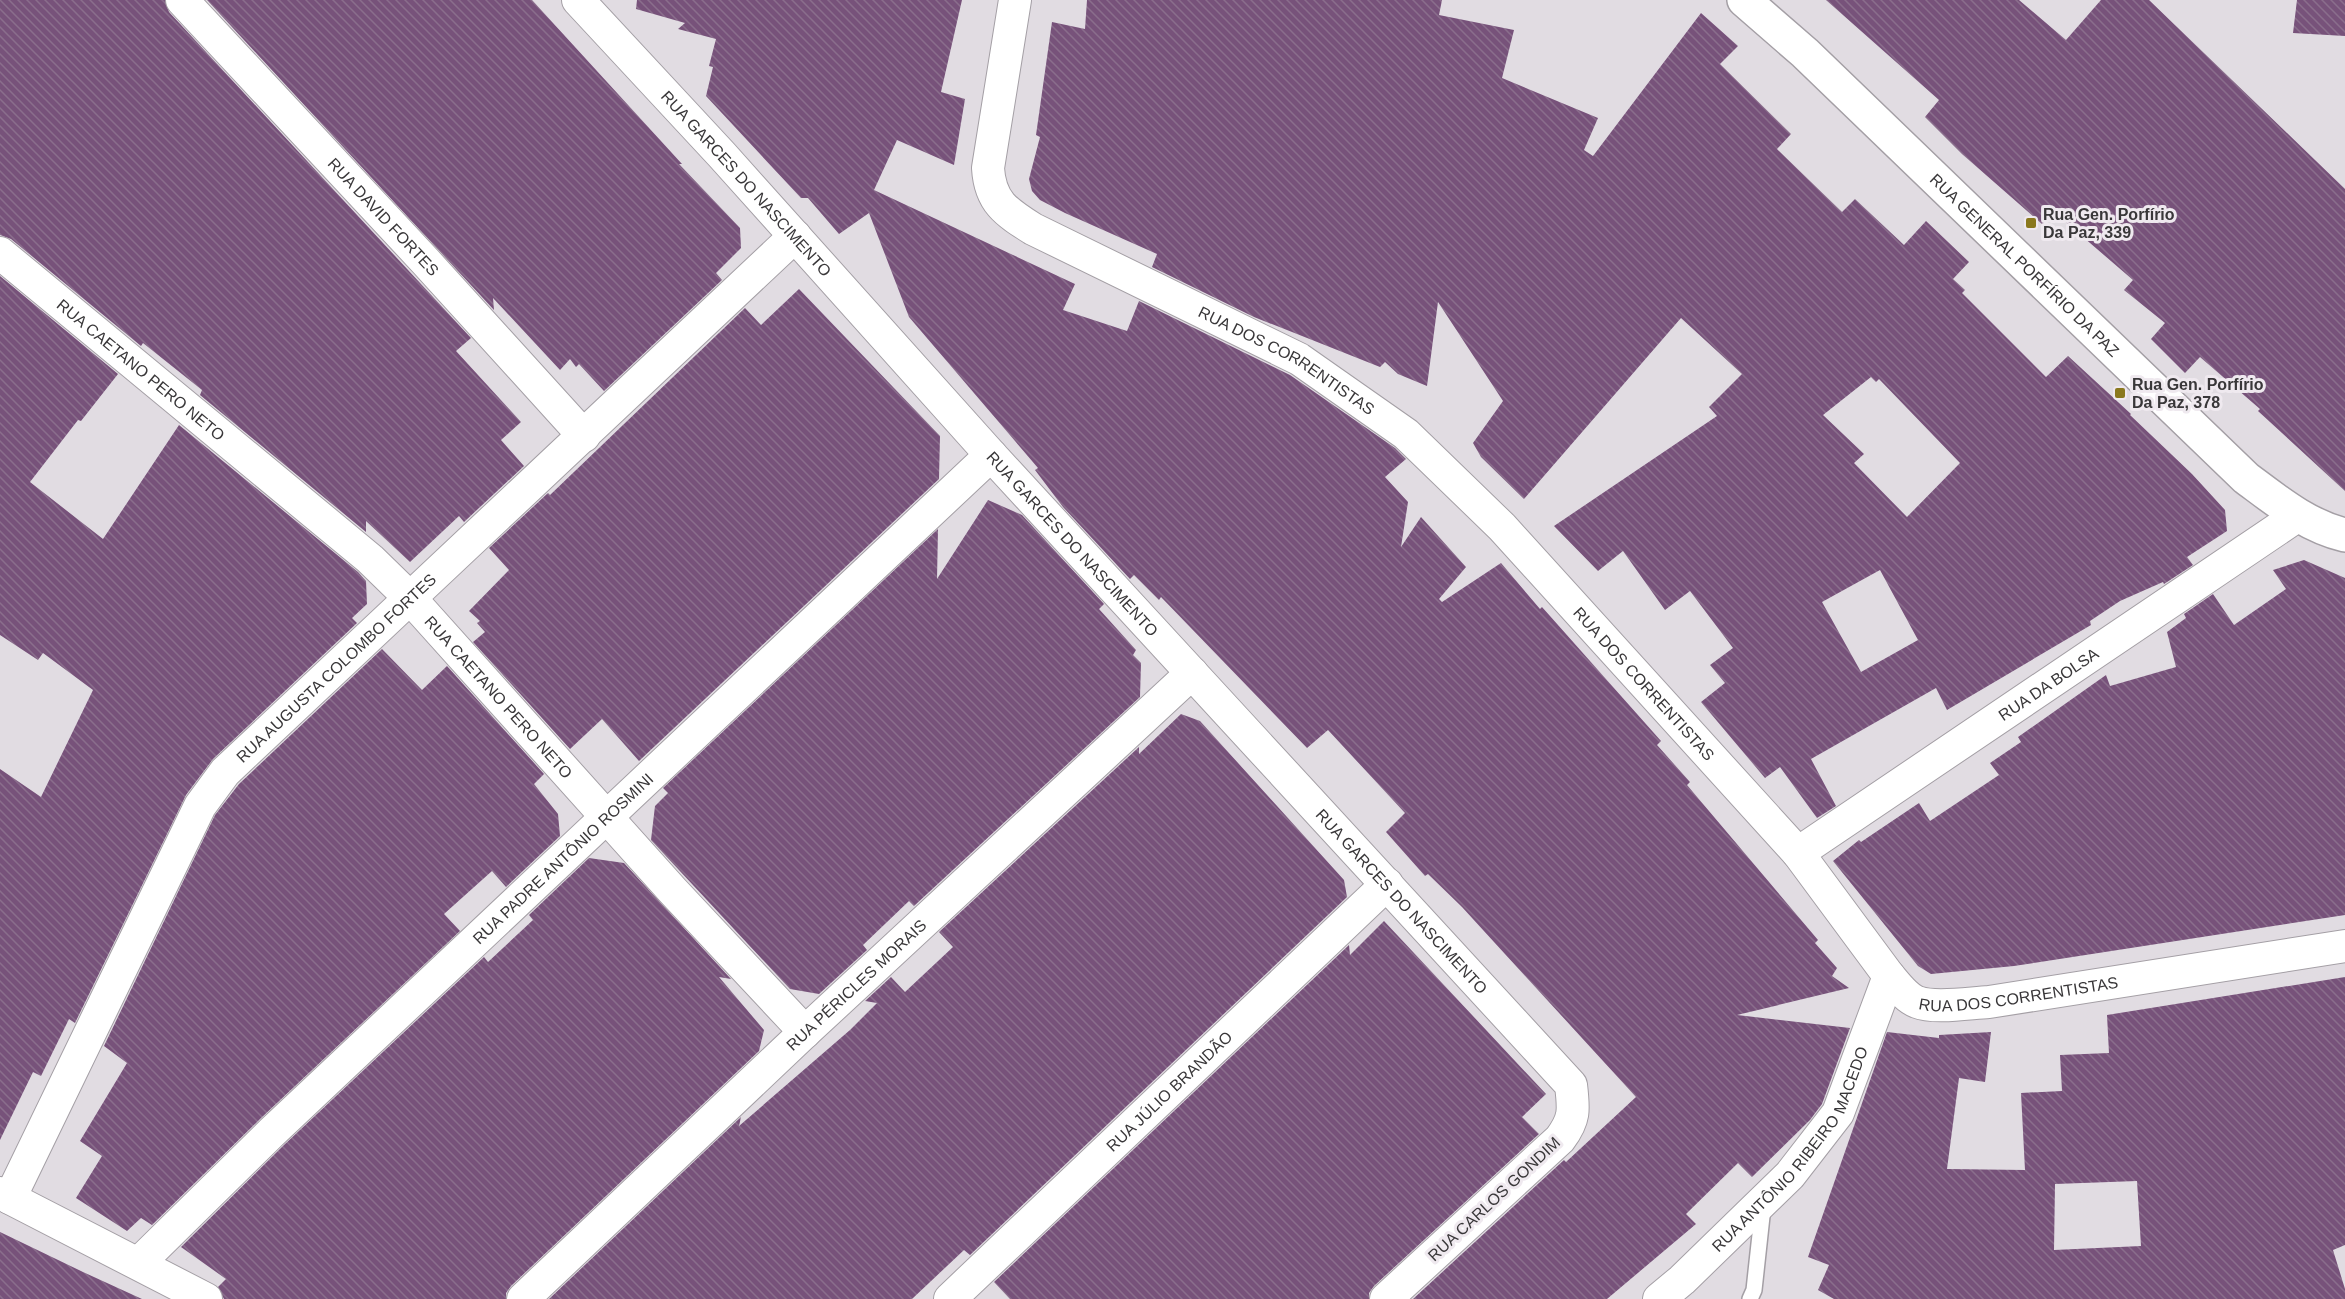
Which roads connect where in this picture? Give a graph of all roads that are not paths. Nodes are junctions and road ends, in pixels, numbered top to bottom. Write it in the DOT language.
graph roads {
  1 [pos="182,0"];
  2 [pos="578,0"];
  3 [pos="1016,0"];
  4 [pos="1744,0"];
  5 [pos="795,237"];
  6 [pos="0,253"];
  7 [pos="584,436"];
  8 [pos="991,455"];
  9 [pos="2297,516"];
  10 [pos="2345,535"];
  11 [pos="410,598"];
  12 [pos="1192,673"];
  13 [pos="606,817"];
  14 [pos="1798,853"];
  15 [pos="1387,884"];
  16 [pos="2345,946"];
  17 [pos="1889,976"];
  18 [pos="805,1032"];
  19 [pos="1571,1085"];
  20 [pos="5,1196"];
  21 [pos="1764,1201"];
  22 [pos="139,1263"];
  23 [pos="206,1299"];
  24 [pos="524,1299"];
  25 [pos="950,1299"];
  26 [pos="1386,1299"];
  27 [pos="1659,1299"];
  28 [pos="1750,1299"];
  1 -- 7 [label="street, RUA DAVID FORTES"];
  2 -- 5 [label="street, RUA GARCES DO NASCIMENTO"];
  3 -- 14 [label="street, RUA DOS CORRENTISTAS"];
  4 -- 9 [label="street, RUA GENERAL PORFÍRIO DA PAZ"];
  5 -- 7 [label="street, RUA AUGUSTA COLOMBO FORTES"];
  5 -- 8 [label="street, RUA GARCES DO NASCIMENTO"];
  6 -- 11 [label="street, RUA CAETANO PERO NETO"];
  7 -- 11 [label="street, RUA AUGUSTA COLOMBO FORTES"];
  8 -- 12 [label="street, RUA GARCES DO NASCIMENTO"];
  8 -- 13 [label="street, RUA PADRE ANTÔNIO ROSMINI"];
  9 -- 10 [label="street, RUA GENERAL PORFÍRIO DA PAZ"];
  9 -- 14 [label="street, RUA DA BOLSA"];
  11 -- 13 [label="street, RUA CAETANO PERO NETO"];
  11 -- 20 [label="street, RUA AUGUSTA COLOMBO FORTES"];
  12 -- 15 [label="street, RUA GARCES DO NASCIMENTO"];
  12 -- 18 [label="street, RUA PÉRICLES MORAIS"];
  13 -- 18 [label="street, RUA CAETANO PERO NETO"];
  13 -- 22 [label="street, RUA PADRE ANTÔNIO ROSMINI"];
  14 -- 17 [label="street, RUA DOS CORRENTISTAS"];
  15 -- 19 [label="street, RUA GARCES DO NASCIMENTO"];
  15 -- 25 [label="street, RUA JÚLIO BRANDÃO"];
  16 -- 17 [label="street, RUA DOS CORRENTISTAS"];
  17 -- 21 [label="street, RUA ANTÔNIO RIBEIRO MACEDO"];
  18 -- 24 [label="street, RUA PÉRICLES MORAIS"];
  19 -- 26 [label="street, RUA CARLOS GONDIM"];
  20 -- 22 [label="street"];
  21 -- 27 [label="street, RUA ANTÔNIO RIBEIRO MACEDO"];
  21 -- 28 [label="lane"];
  22 -- 23 [label="street"];
}
